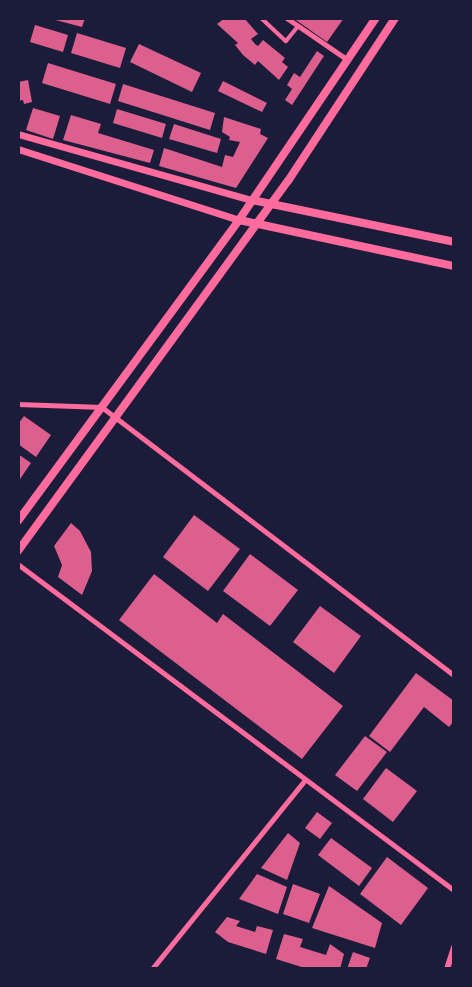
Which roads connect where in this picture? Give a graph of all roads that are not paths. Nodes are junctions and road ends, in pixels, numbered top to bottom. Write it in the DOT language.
graph roads {
  1 [pos="261,18"];
  2 [pos="287,18"];
  3 [pos="376,18"];
  4 [pos="395,18"];
  5 [pos="298,26"];
  6 [pos="348,60"];
  7 [pos="18,134"];
  8 [pos="18,148"];
  9 [pos="252,200"];
  10 [pos="271,204"];
  11 [pos="239,220"];
  12 [pos="257,223"];
  13 [pos="454,241"];
  14 [pos="454,266"];
  15 [pos="18,404"];
  16 [pos="102,407"];
  17 [pos="116,417"];
  18 [pos="18,521"];
  19 [pos="18,551"];
  20 [pos="18,564"];
  21 [pos="454,675"];
  22 [pos="305,780"];
  23 [pos="454,890"];
  24 [pos="454,947"];
  25 [pos="152,969"];
  26 [pos="447,969"];
  1 -- 5 [label="street"];
  2 -- 5 [label="street"];
  3 -- 6 [label="main road"];
  4 -- 10 [label="main road"];
  5 -- 6 [label="street"];
  6 -- 9 [label="main road"];
  7 -- 9 [label="main road"];
  8 -- 11 [label="main road"];
  9 -- 10 [label="highway"];
  9 -- 11 [label="main road"];
  10 -- 12 [label="main road"];
  10 -- 13 [label="highway"];
  11 -- 12 [label="highway"];
  11 -- 16 [label="main road"];
  12 -- 14 [label="highway"];
  12 -- 17 [label="main road"];
  15 -- 16 [label="street"];
  16 -- 17 [label="street"];
  16 -- 18 [label="main road"];
  17 -- 19 [label="main road"];
  17 -- 21 [label="street"];
  20 -- 22 [label="street"];
  22 -- 23 [label="street"];
  22 -- 25 [label="street"];
  24 -- 26 [label="street"];
}
